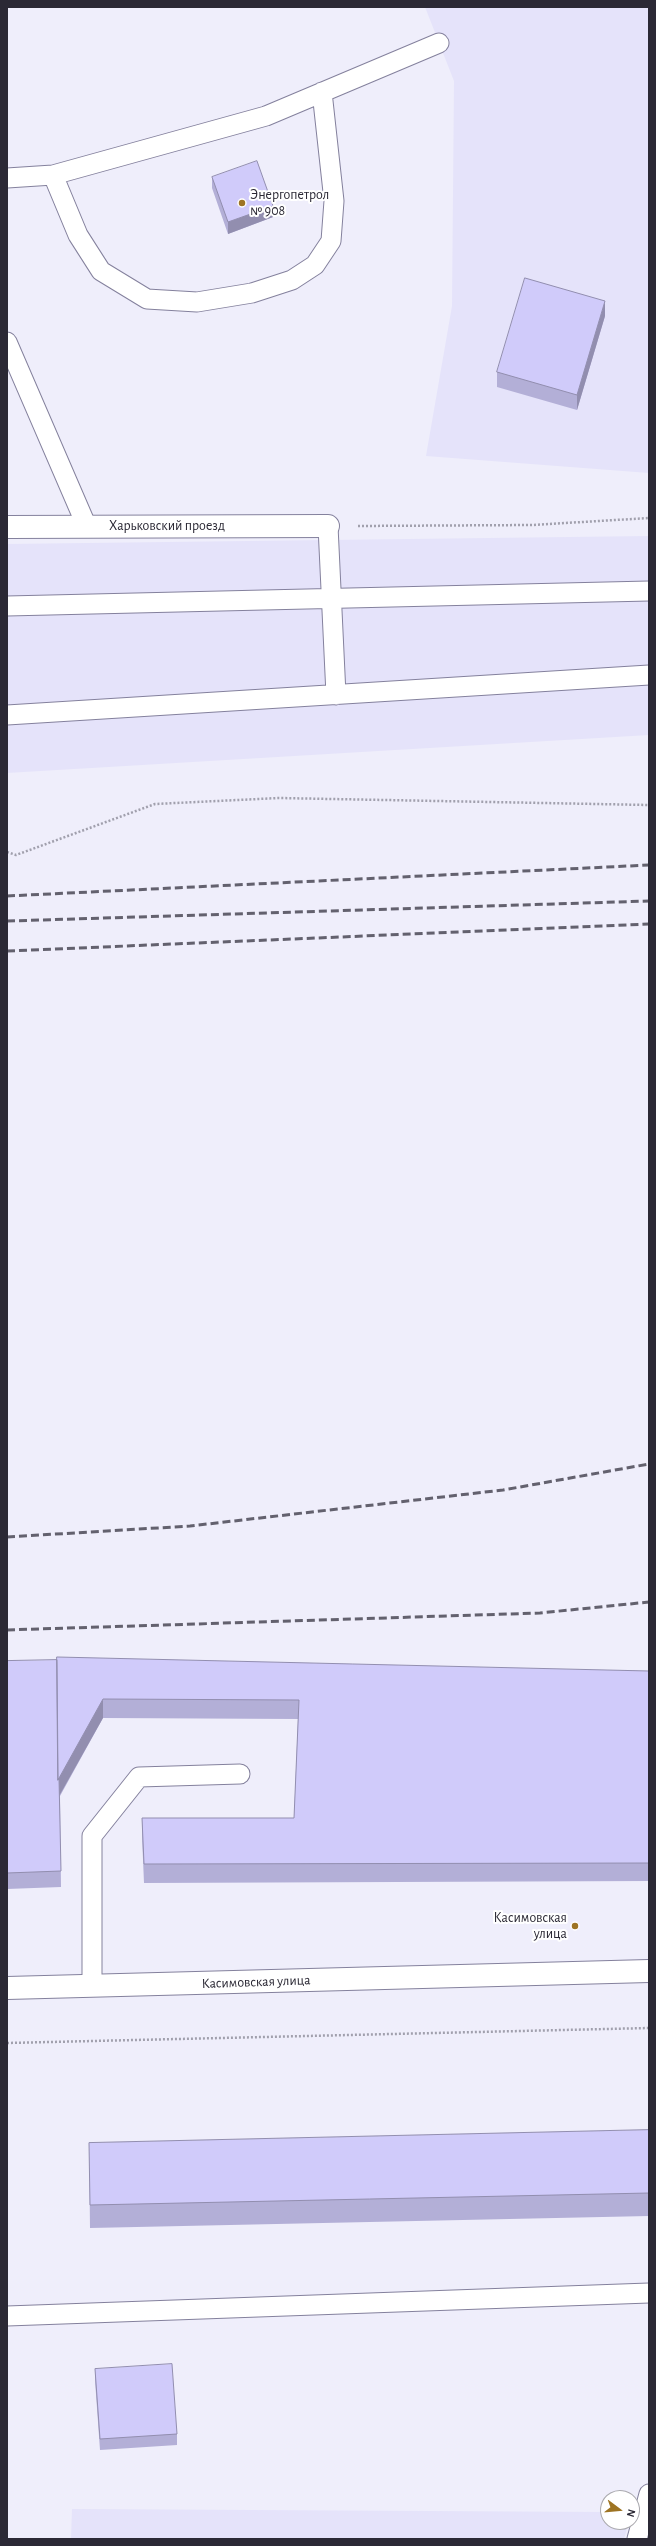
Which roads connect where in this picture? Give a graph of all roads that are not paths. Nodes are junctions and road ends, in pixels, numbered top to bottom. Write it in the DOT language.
graph roads {
  1 [pos="439,43"];
  2 [pos="322,92"];
  3 [pos="53,175"];
  4 [pos="7,178"];
  5 [pos="7,342"];
  6 [pos="328,526"];
  7 [pos="7,527"];
  8 [pos="87,527"];
  9 [pos="649,591"];
  10 [pos="332,598"];
  11 [pos="7,606"];
  12 [pos="649,675"];
  13 [pos="336,695"];
  14 [pos="7,715"];
  15 [pos="240,1774"];
  16 [pos="649,1971"];
  17 [pos="92,1986"];
  18 [pos="7,1988"];
  19 [pos="649,2293"];
  20 [pos="7,2316"];
  21 [pos="649,2494"];
  22 [pos="637,2539"];
  1 -- 2 [label="lane"];
  2 -- 3 [label="lane"];
  2 -- 3 [label="lane"];
  3 -- 4 [label="lane"];
  5 -- 8 [label="lane"];
  6 -- 8 [label="street, Харьковский проезд"];
  6 -- 10 [label="lane"];
  7 -- 8 [label="street, Харьковский проезд"];
  9 -- 10 [label="lane"];
  10 -- 11 [label="lane"];
  10 -- 13 [label="lane"];
  12 -- 13 [label="lane"];
  13 -- 14 [label="lane"];
  15 -- 17 [label="lane"];
  16 -- 17 [label="street, Касимовская улица"];
  17 -- 18 [label="street, Касимовская улица"];
  19 -- 20 [label="lane"];
  21 -- 22 [label="lane"];
}
